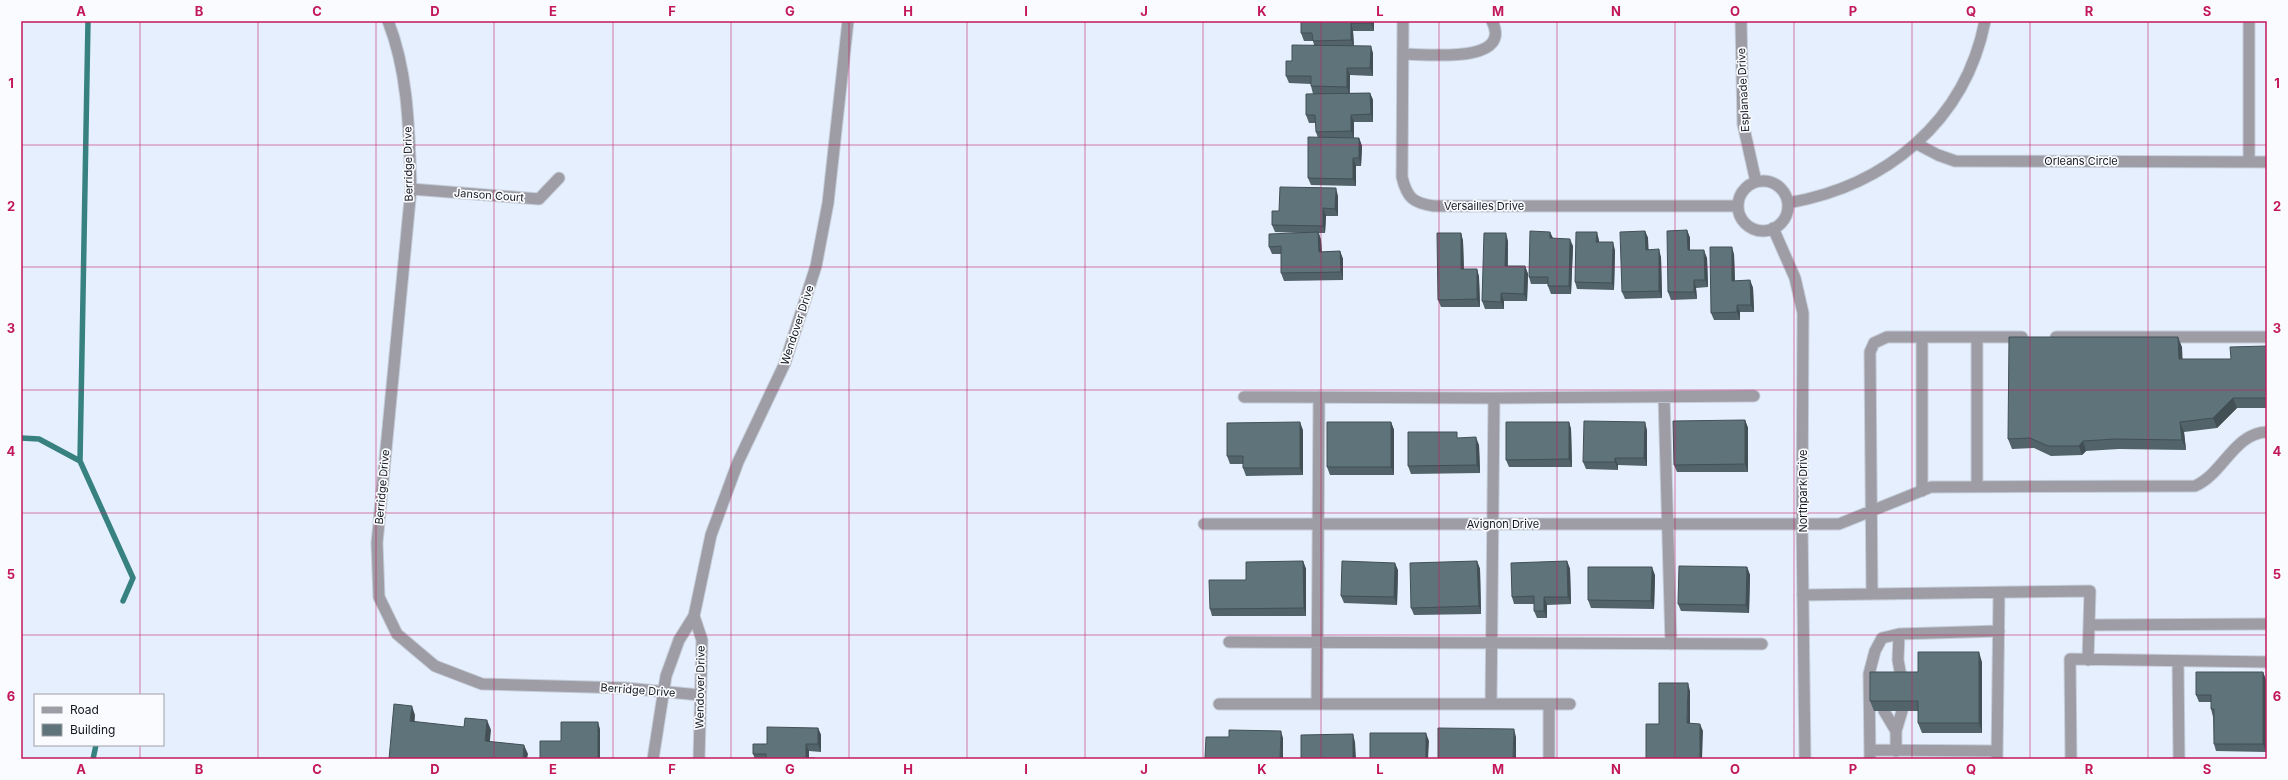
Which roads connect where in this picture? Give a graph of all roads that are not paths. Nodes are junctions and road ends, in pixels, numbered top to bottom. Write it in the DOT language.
graph roads {
  1 [pos="388,21"];
  2 [pos="848,21"];
  3 [pos="1403,21"];
  4 [pos="1492,21"];
  5 [pos="1741,21"];
  6 [pos="1985,21"];
  7 [pos="2249,21"];
  8 [pos="1403,54"];
  9 [pos="1917,144"];
  10 [pos="2249,162"];
  11 [pos="2267,162"];
  12 [pos="559,178"];
  13 [pos="1756,182"];
  14 [pos="410,189"];
  15 [pos="1788,203"];
  16 [pos="1738,206"];
  17 [pos="1773,228"];
  18 [pos="2267,336"];
  19 [pos="1922,337"];
  20 [pos="1977,337"];
  21 [pos="2032,337"];
  22 [pos="2048,337"];
  23 [pos="1664,396"];
  24 [pos="1754,396"];
  25 [pos="1244,397"];
  26 [pos="1320,397"];
  27 [pos="1494,398"];
  28 [pos="2267,432"];
  29 [pos="1977,487"];
  30 [pos="1922,491"];
  31 [pos="1872,511"];
  32 [pos="1204,524"];
  33 [pos="1320,524"];
  34 [pos="1494,524"];
  35 [pos="1802,524"];
  36 [pos="1667,525"];
  37 [pos="1999,593"];
  38 [pos="1872,594"];
  39 [pos="1803,595"];
  40 [pos="694,616"];
  41 [pos="2267,624"];
  42 [pos="2089,625"];
  43 [pos="1999,631"];
  44 [pos="1899,634"];
  45 [pos="1229,642"];
  46 [pos="1319,643"];
  47 [pos="1670,644"];
  48 [pos="1762,644"];
  49 [pos="1492,645"];
  50 [pos="1898,660"];
  51 [pos="2088,660"];
  52 [pos="2178,661"];
  53 [pos="2267,662"];
  54 [pos="663,691"];
  55 [pos="700,695"];
  56 [pos="1219,704"];
  57 [pos="1317,704"];
  58 [pos="1491,704"];
  59 [pos="1549,704"];
  60 [pos="1570,704"];
  61 [pos="1896,731"];
  62 [pos="1896,751"];
  63 [pos="1870,755"];
  64 [pos="1997,755"];
  65 [pos="653,759"];
  66 [pos="699,759"];
  67 [pos="1549,759"];
  68 [pos="1805,759"];
  69 [pos="2071,759"];
  70 [pos="2179,759"];
  1 -- 14 [label="street, Berridge Drive"];
  2 -- 40 [label="street, Wendover Drive"];
  3 -- 8 [label="street, Versailles Drive"];
  4 -- 8 [label="street"];
  5 -- 13 [label="street, Esplanade Drive"];
  6 -- 9 [label="street"];
  7 -- 10 [label="street"];
  8 -- 16 [label="street, Versailles Drive"];
  9 -- 10 [label="street, Orleans Circle"];
  9 -- 15 [label="street"];
  10 -- 11 [label="street, Orleans Circle"];
  12 -- 14 [label="street, Janson Court"];
  13 -- 15 [label="street"];
  13 -- 16 [label="street"];
  14 -- 54 [label="street, Berridge Drive"];
  15 -- 17 [label="street"];
  16 -- 17 [label="street"];
  17 -- 35 [label="street, Northpark Drive"];
  18 -- 22 [label="street"];
  19 -- 20 [label="street"];
  19 -- 30 [label="street"];
  19 -- 31 [label="street"];
  20 -- 21 [label="street"];
  20 -- 29 [label="street"];
  23 -- 24 [label="street"];
  23 -- 27 [label="street"];
  23 -- 36 [label="street"];
  25 -- 26 [label="street"];
  26 -- 27 [label="street"];
  26 -- 33 [label="street"];
  27 -- 34 [label="street"];
  28 -- 29 [label="street, Avignon Drive"];
  29 -- 30 [label="street, Avignon Drive"];
  30 -- 31 [label="street, Avignon Drive"];
  31 -- 35 [label="street, Avignon Drive"];
  31 -- 38 [label="street"];
  32 -- 33 [label="street, Avignon Drive"];
  33 -- 34 [label="street, Avignon Drive"];
  33 -- 46 [label="street"];
  34 -- 36 [label="street, Avignon Drive"];
  34 -- 49 [label="street"];
  35 -- 36 [label="street, Avignon Drive"];
  35 -- 39 [label="street, Northpark Drive"];
  36 -- 47 [label="street"];
  37 -- 38 [label="street"];
  37 -- 42 [label="street"];
  37 -- 43 [label="street"];
  38 -- 39 [label="street"];
  39 -- 68 [label="street, Northpark Drive"];
  40 -- 54 [label="street, Wendover Drive"];
  40 -- 55 [label="street, Wendover Drive"];
  41 -- 42 [label="street"];
  42 -- 51 [label="street"];
  43 -- 44 [label="street"];
  43 -- 64 [label="street"];
  44 -- 50 [label="street"];
  44 -- 63 [label="street"];
  45 -- 46 [label="street"];
  46 -- 49 [label="street"];
  46 -- 57 [label="street"];
  47 -- 48 [label="street"];
  47 -- 49 [label="street"];
  49 -- 58 [label="street"];
  50 -- 50 [label="street"];
  51 -- 52 [label="street"];
  51 -- 69 [label="street"];
  52 -- 53 [label="street"];
  52 -- 70 [label="street"];
  54 -- 55 [label="street, Berridge Drive"];
  54 -- 65 [label="street, Wendover Drive"];
  55 -- 66 [label="street, Wendover Drive"];
  56 -- 57 [label="street"];
  57 -- 58 [label="street"];
  58 -- 59 [label="street"];
  59 -- 60 [label="street"];
  59 -- 67 [label="street"];
  61 -- 61 [label="street"];
  61 -- 62 [label="street"];
  62 -- 63 [label="street"];
  62 -- 64 [label="street"];
}
